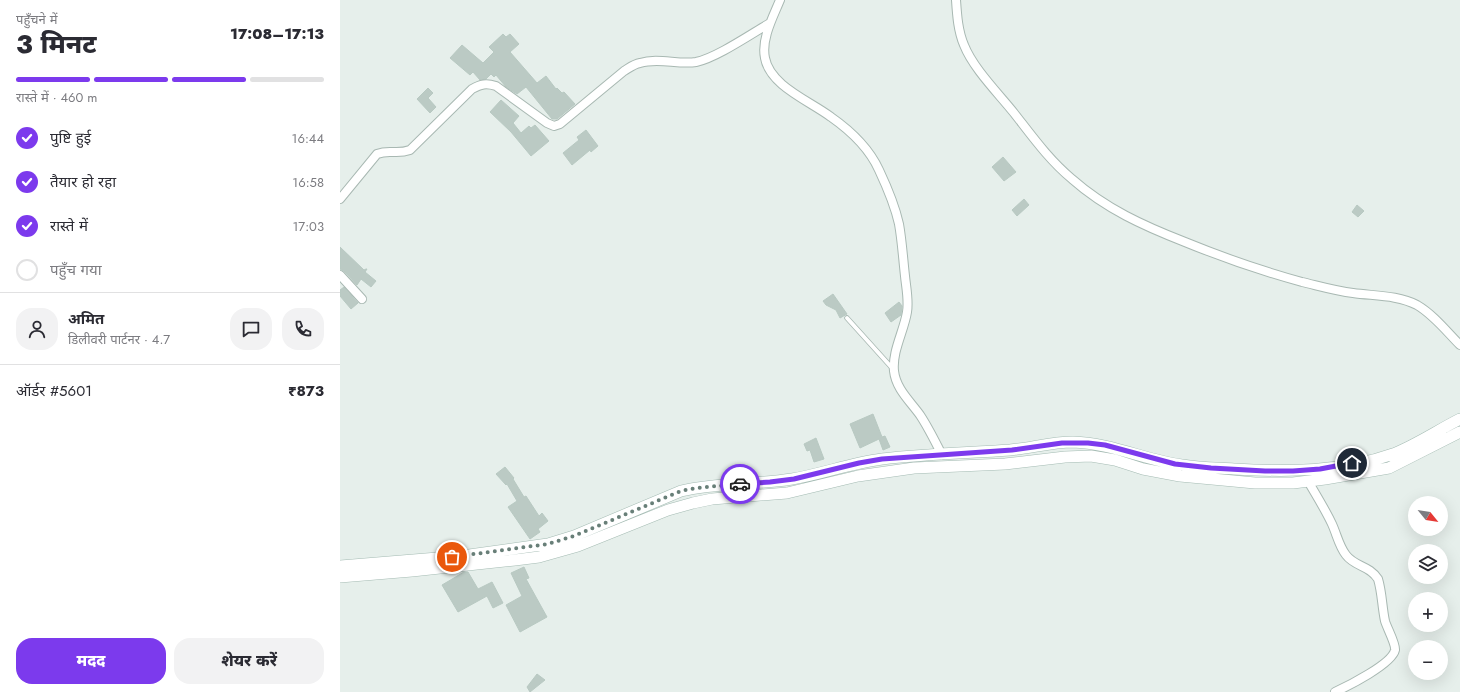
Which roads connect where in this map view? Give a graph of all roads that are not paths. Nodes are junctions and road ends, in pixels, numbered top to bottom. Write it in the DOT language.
graph roads {
  1 [pos="780,0"];
  2 [pos="956,0"];
  3 [pos="770,23"];
  4 [pos="340,199"];
  5 [pos="340,275"];
  6 [pos="362,299"];
  7 [pos="847,318"];
  8 [pos="1460,345"];
  9 [pos="894,371"];
  10 [pos="1460,418"];
  11 [pos="1460,432"];
  12 [pos="942,455"];
  13 [pos="1308,481"];
  14 [pos="340,566"];
  15 [pos="340,577"];
  16 [pos="1335,692"];
  1 -- 3 [label="street"];
  2 -- 8 [label="street"];
  3 -- 4 [label="street"];
  3 -- 9 [label="street"];
  5 -- 6 [label="street"];
  7 -- 9 [label="lane"];
  9 -- 12 [label="street"];
  10 -- 12 [label="street"];
  11 -- 13 [label="street"];
  12 -- 14 [label="street"];
  13 -- 15 [label="street"];
  13 -- 16 [label="street"];
}
